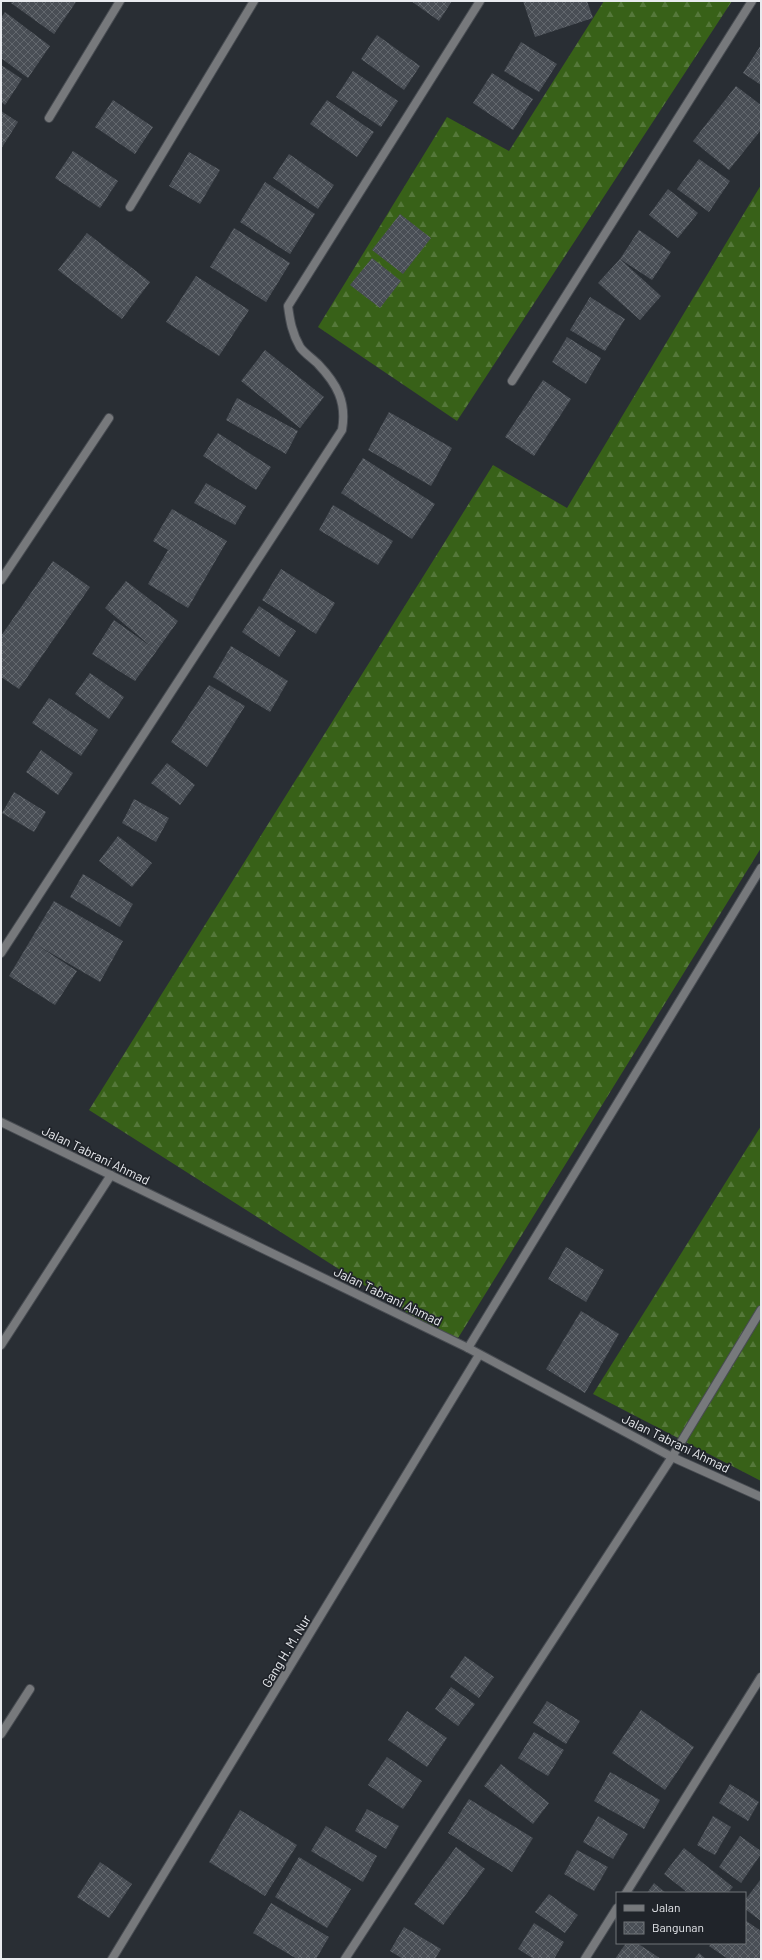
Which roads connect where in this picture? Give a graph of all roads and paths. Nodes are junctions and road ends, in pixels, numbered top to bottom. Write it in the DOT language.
graph roads {
  1 [pos="120,1"];
  2 [pos="254,1"];
  3 [pos="480,1"];
  4 [pos="752,1"];
  5 [pos="50,118"];
  6 [pos="130,207"];
  7 [pos="512,381"];
  8 [pos="109,418"];
  9 [pos="1,580"];
  10 [pos="761,868"];
  11 [pos="1,953"];
  12 [pos="1,1122"];
  13 [pos="111,1175"];
  14 [pos="761,1310"];
  15 [pos="1,1345"];
  16 [pos="468,1348"];
  17 [pos="479,1354"];
  18 [pos="672,1457"];
  19 [pos="761,1497"];
  20 [pos="761,1677"];
  21 [pos="30,1689"];
  22 [pos="1,1734"];
  23 [pos="627,1892"];
  24 [pos="616,1910"];
  25 [pos="112,1959"];
  26 [pos="344,1959"];
  27 [pos="585,1959"];
  1 -- 5 [label="street"];
  2 -- 6 [label="street"];
  3 -- 11 [label="street"];
  4 -- 7 [label="street"];
  8 -- 9 [label="street"];
  10 -- 16 [label="street"];
  12 -- 13 [label="street, Jalan Tabrani Ahmad"];
  13 -- 15 [label="street"];
  13 -- 16 [label="street, Jalan Tabrani Ahmad"];
  14 -- 18 [label="street"];
  16 -- 17 [label="street, Jalan Tabrani Ahmad"];
  17 -- 18 [label="street, Jalan Tabrani Ahmad"];
  17 -- 25 [label="street, Gang H. M. Nur"];
  18 -- 19 [label="street, Jalan Tabrani Ahmad"];
  18 -- 26 [label="street"];
  20 -- 23 [label="street"];
  21 -- 22 [label="street"];
  24 -- 27 [label="street"];
}
